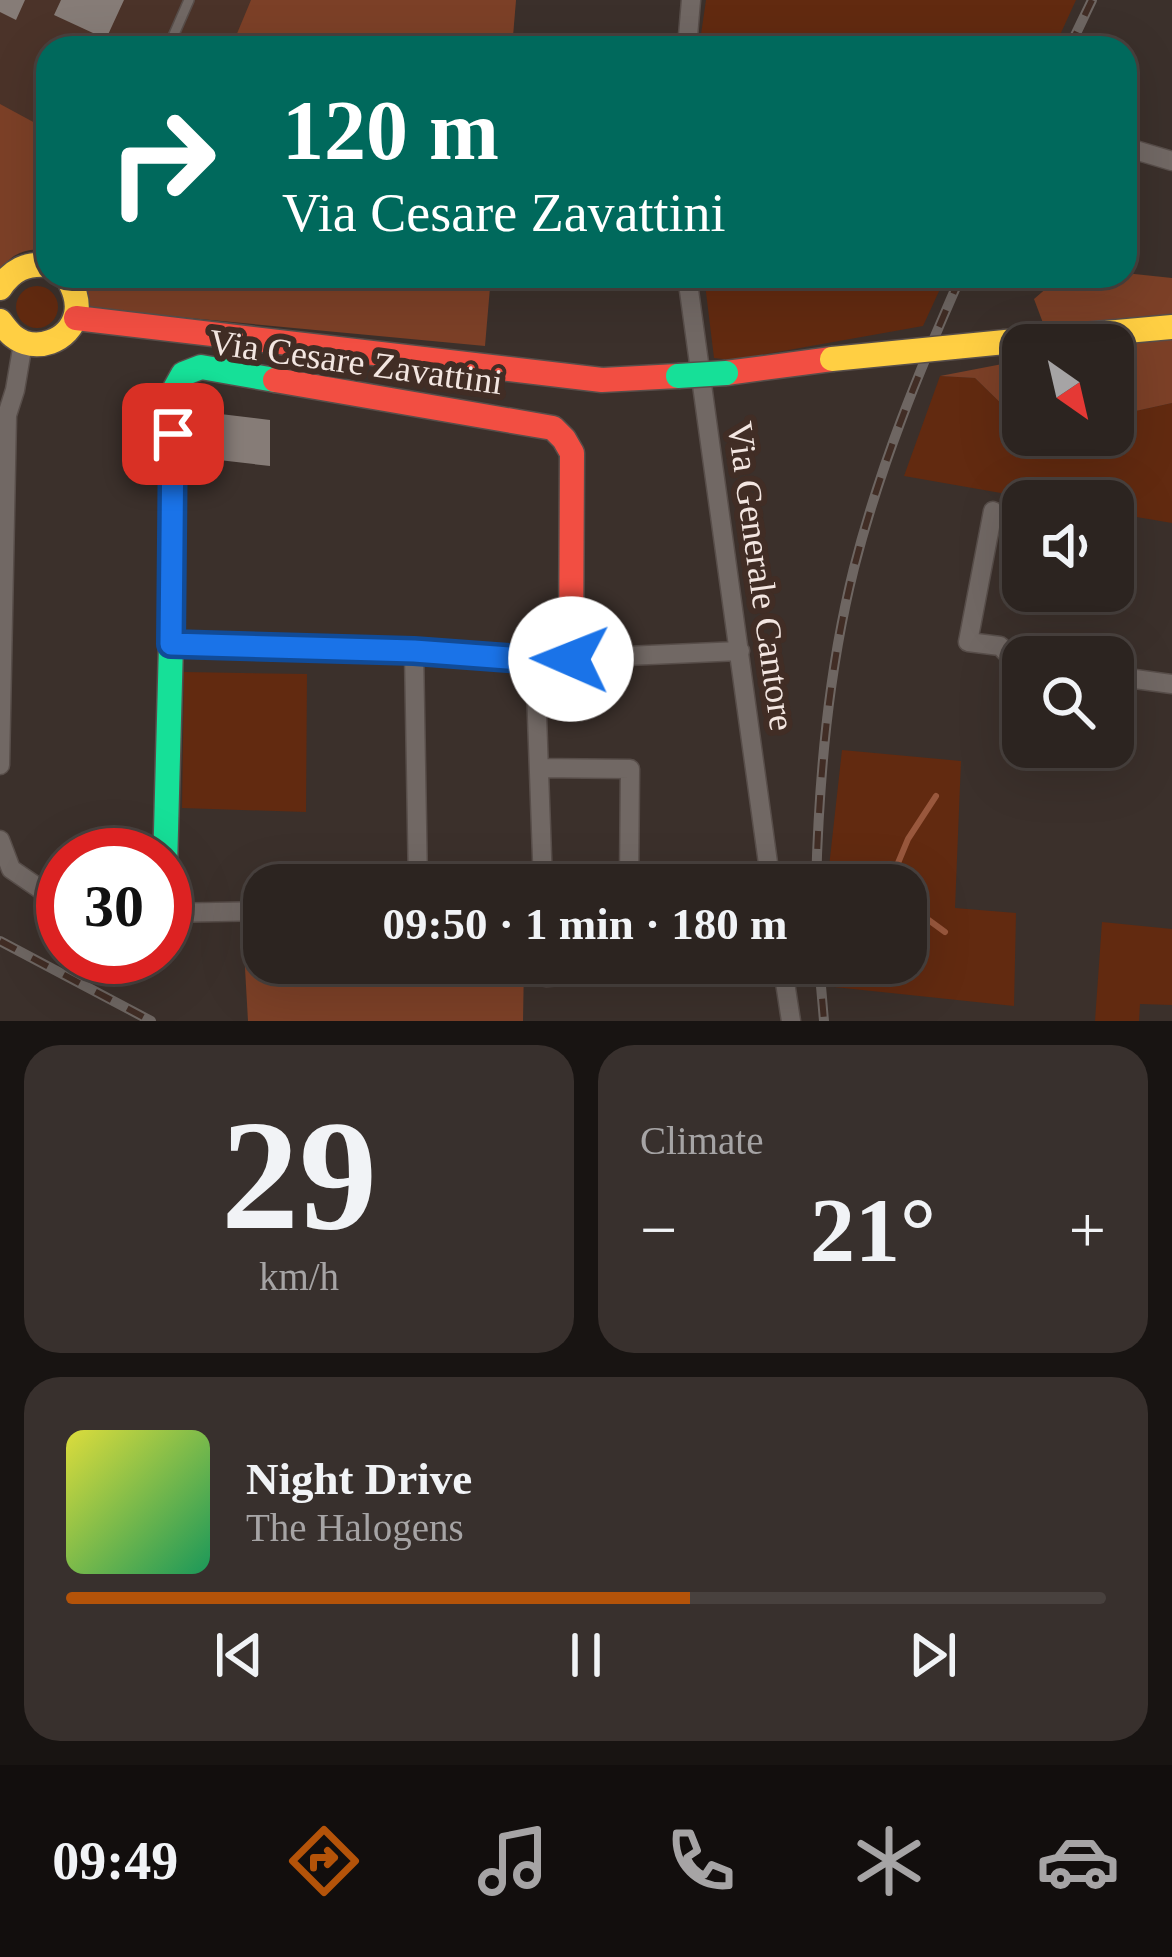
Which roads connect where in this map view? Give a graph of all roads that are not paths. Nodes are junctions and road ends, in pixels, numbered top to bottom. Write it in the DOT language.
graph roads {
  1 [pos="189,0"];
  2 [pos="691,0"];
  3 [pos="172,36"];
  4 [pos="688,36"];
  5 [pos="1137,151"];
  6 [pos="1172,161"];
  7 [pos="36,264"];
  8 [pos="0,288"];
  9 [pos="74,288"];
  10 [pos="689,288"];
  11 [pos="76,318"];
  12 [pos="0,320"];
  13 [pos="1172,327"];
  14 [pos="22,343"];
  15 [pos="993,512"];
  16 [pos="171,644"];
  17 [pos="1002,648"];
  18 [pos="414,651"];
  19 [pos="740,651"];
  20 [pos="571,659"];
  21 [pos="535,660"];
  22 [pos="1134,679"];
  23 [pos="1172,684"];
  24 [pos="0,765"];
  25 [pos="538,768"];
  26 [pos="166,828"];
  27 [pos="0,840"];
  28 [pos="418,864"];
  29 [pos="542,864"];
  30 [pos="629,864"];
  31 [pos="768,864"];
  32 [pos="36,886"];
  33 [pos="243,911"];
  34 [pos="192,912"];
  35 [pos="785,984"];
  36 [pos="791,1021"];
  1 -- 3 [label="lane"];
  2 -- 4 [label="street"];
  5 -- 6 [label="street"];
  7 -- 8 [label="street"];
  9 -- 11 [label="street"];
  10 -- 19 [label="street, Via Generale Cantore"];
  11 -- 13 [label="street, bridge"];
  11 -- 14 [label="street"];
  12 -- 14 [label="street"];
  14 -- 24 [label="street"];
  15 -- 17 [label="street"];
  16 -- 18 [label="street"];
  16 -- 20 [label="street, Via Cesare Zavattini"];
  16 -- 26 [label="street"];
  18 -- 21 [label="street"];
  18 -- 28 [label="street"];
  19 -- 20 [label="street"];
  19 -- 31 [label="street, Via Generale Cantore"];
  20 -- 21 [label="street"];
  21 -- 25 [label="street"];
  22 -- 23 [label="street"];
  25 -- 29 [label="street"];
  25 -- 30 [label="street"];
  27 -- 32 [label="street"];
  33 -- 34 [label="street"];
  35 -- 36 [label="street"];
}
